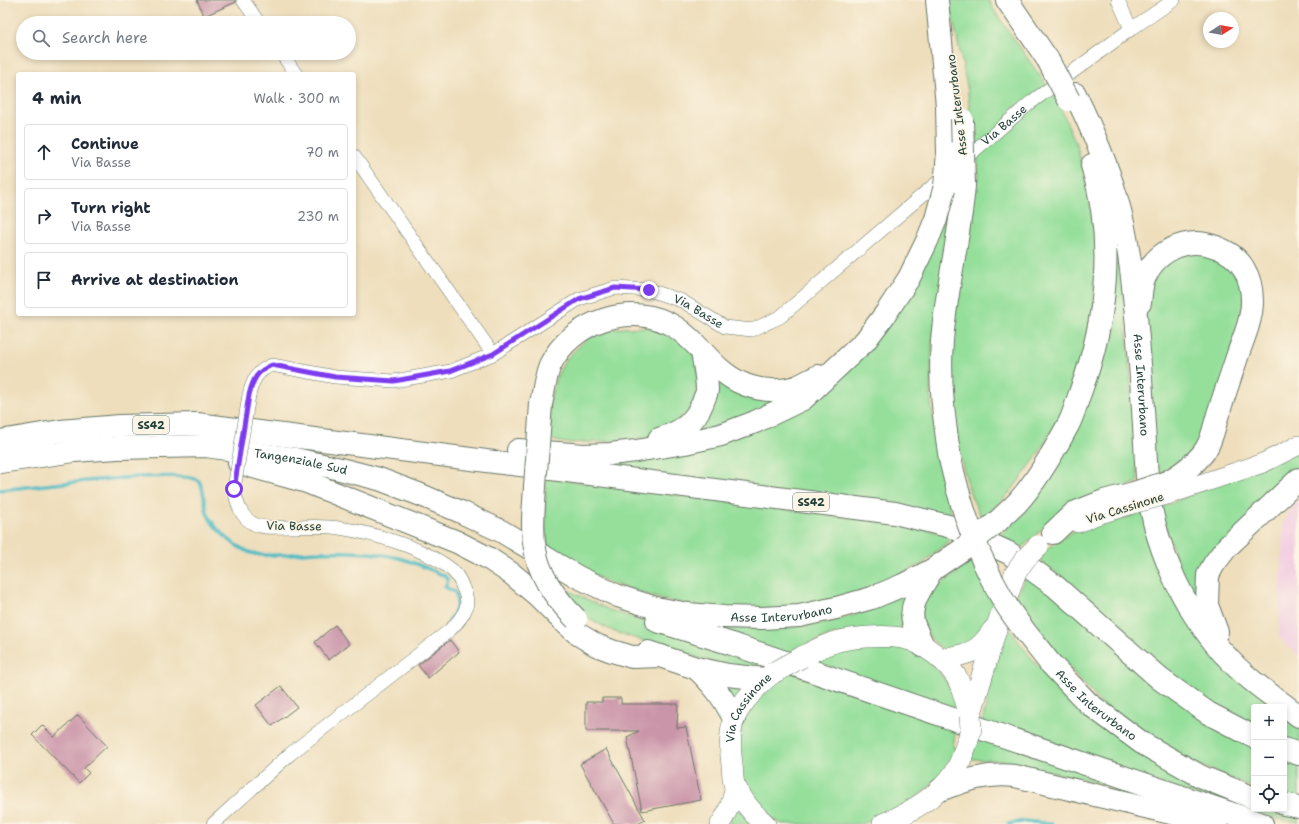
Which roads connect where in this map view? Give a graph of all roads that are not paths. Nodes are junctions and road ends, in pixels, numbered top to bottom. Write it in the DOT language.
graph roads {
  1 [pos="243,0"];
  2 [pos="938,0"];
  3 [pos="941,0"];
  4 [pos="1007,0"];
  5 [pos="1118,0"];
  6 [pos="1174,0"];
  7 [pos="254,16"];
  8 [pos="1132,29"];
  9 [pos="286,60"];
  10 [pos="295,72"];
  11 [pos="1072,97"];
  12 [pos="356,159"];
  13 [pos="1138,338"];
  14 [pos="702,352"];
  15 [pos="493,354"];
  16 [pos="838,367"];
  17 [pos="301,437"];
  18 [pos="2,439"];
  19 [pos="1299,445"];
  20 [pos="206,446"];
  21 [pos="552,452"];
  22 [pos="0,462"];
  23 [pos="1299,479"];
  24 [pos="1167,488"];
  25 [pos="1045,539"];
  26 [pos="932,570"];
  27 [pos="578,577"];
  28 [pos="998,623"];
  29 [pos="923,646"];
  30 [pos="662,656"];
  31 [pos="943,659"];
  32 [pos="696,668"];
  33 [pos="768,676"];
  34 [pos="1257,684"];
  35 [pos="970,716"];
  36 [pos="1299,716"];
  37 [pos="734,719"];
  38 [pos="1251,735"];
  39 [pos="1287,750"];
  40 [pos="1299,754"];
  41 [pos="734,785"];
  42 [pos="932,796"];
  43 [pos="1251,797"];
  44 [pos="1287,805"];
  45 [pos="1299,807"];
  46 [pos="213,824"];
  47 [pos="720,824"];
  48 [pos="765,824"];
  49 [pos="883,824"];
  50 [pos="921,824"];
  51 [pos="1217,824"];
  52 [pos="1262,824"];
  1 -- 7 [label="street"];
  2 -- 16 [label="highway, bridge"];
  3 -- 43 [label="highway, Asse Interurbano, bridge"];
  4 -- 11 [label="highway, Asse Interurbano"];
  5 -- 8 [label="street"];
  6 -- 8 [label="street, Via Basse"];
  8 -- 15 [label="street, Via Basse"];
  9 -- 10 [label="street"];
  11 -- 13 [label="highway, Asse Interurbano"];
  11 -- 26 [label="highway, Asse Interurbano, bridge"];
  12 -- 15 [label="street"];
  13 -- 24 [label="highway"];
  13 -- 34 [label="highway, Asse Interurbano"];
  14 -- 16 [label="highway"];
  14 -- 21 [label="highway"];
  14 -- 30 [label="highway, bridge"];
  15 -- 46 [label="street, Via Basse, bridge"];
  16 -- 21 [label="highway"];
  17 -- 18 [label="highway, Tangenziale Sud / SS42"];
  17 -- 21 [label="highway"];
  17 -- 38 [label="highway, SS42"];
  19 -- 24 [label="main road, Via Cassinone"];
  20 -- 22 [label="highway, Tangenziale Sud / SS42"];
  20 -- 27 [label="highway, Tangenziale Sud / SS42"];
  20 -- 30 [label="highway"];
  23 -- 34 [label="highway"];
  24 -- 25 [label="highway, bridge"];
  25 -- 28 [label="main road, Via Cassinone, bridge"];
  26 -- 27 [label="highway, Asse Interurbano"];
  26 -- 29 [label="highway"];
  27 -- 52 [label="highway, SS42"];
  28 -- 31 [label="main road, Via Cassinone"];
  28 -- 35 [label="main road, Via Cassinone"];
  29 -- 31 [label="main road, Via Cassinone"];
  29 -- 33 [label="main road, Via Cassinone, bridge"];
  30 -- 32 [label="highway"];
  31 -- 35 [label="main road, Via Cassinone"];
  32 -- 33 [label="highway"];
  32 -- 37 [label="highway"];
  33 -- 37 [label="main road, Via Cassinone"];
  34 -- 36 [label="highway, Asse Interurbano"];
  35 -- 42 [label="main road, Via Cassinone, bridge"];
  37 -- 41 [label="main road, Via Cassinone"];
  39 -- 40 [label="highway"];
  41 -- 47 [label="main road, Via Cassinone"];
  41 -- 48 [label="main road, Via Cassinone"];
  42 -- 49 [label="main road, Via Cassinone"];
  42 -- 50 [label="main road"];
  42 -- 51 [label="highway"];
  44 -- 45 [label="highway"];
}
